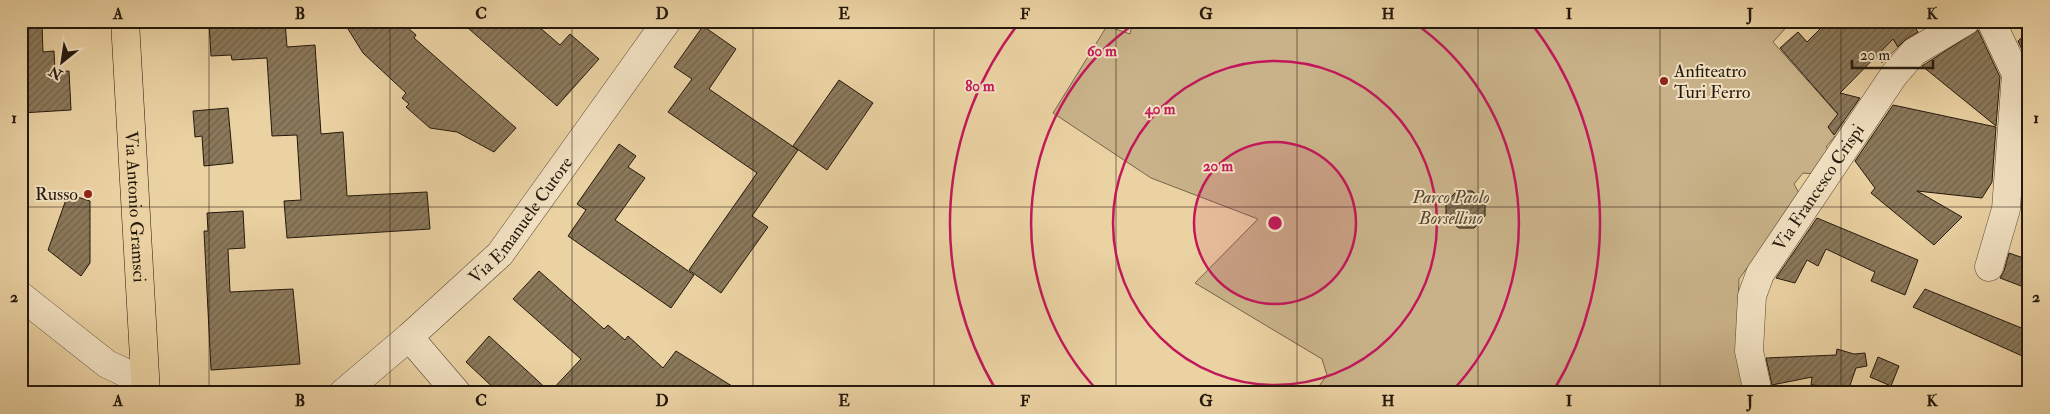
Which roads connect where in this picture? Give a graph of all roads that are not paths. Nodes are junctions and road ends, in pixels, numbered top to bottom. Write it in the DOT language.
graph roads {
  1 [pos="125,21"];
  2 [pos="668,21"];
  3 [pos="1966,21"];
  4 [pos="1991,21"];
  5 [pos="1989,267"];
  6 [pos="21,296"];
  7 [pos="409,337"];
  8 [pos="145,387"];
  9 [pos="343,393"];
  10 [pos="457,393"];
  11 [pos="1758,393"];
  1 -- 8 [label="main road, Via Antonio Gramsci"];
  2 -- 7 [label="street, Via Emanuele Cutore"];
  3 -- 11 [label="street, Via Francesco Crispi"];
  4 -- 5 [label="street"];
  6 -- 8 [label="street"];
  7 -- 9 [label="street, Via Emanuele Cutore"];
  7 -- 10 [label="street"];
}
